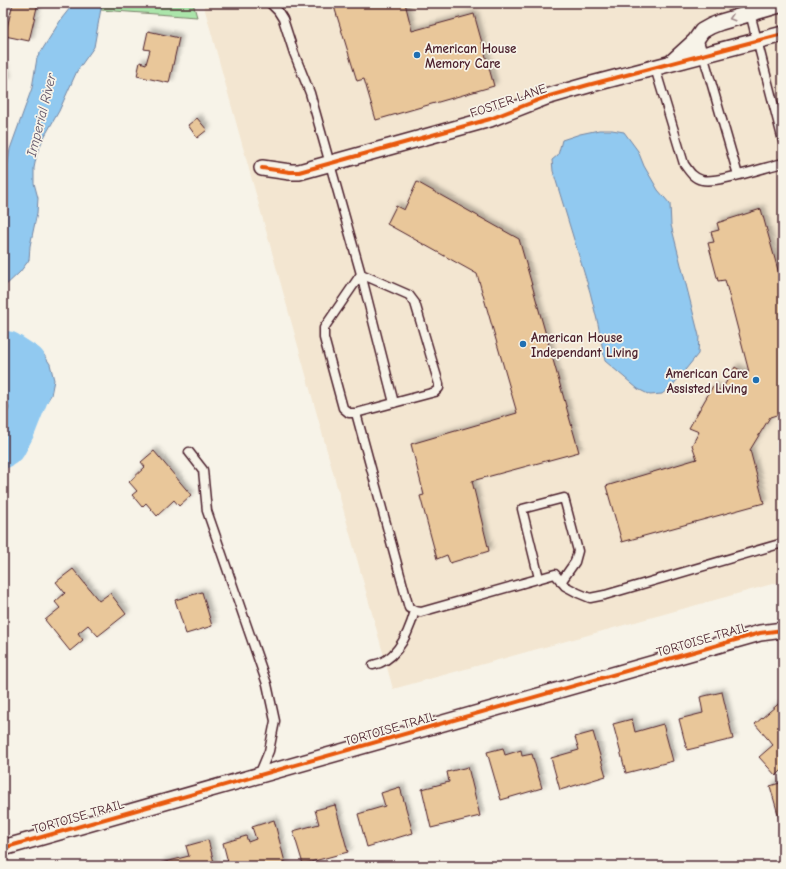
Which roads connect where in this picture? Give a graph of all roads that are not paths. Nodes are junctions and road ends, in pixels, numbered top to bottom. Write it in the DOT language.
graph roads {
  1 [pos="270,3"];
  2 [pos="783,4"];
  3 [pos="750,13"];
  4 [pos="783,34"];
  5 [pos="698,37"];
  6 [pos="756,41"];
  7 [pos="704,55"];
  8 [pos="670,64"];
  9 [pos="655,68"];
  10 [pos="783,141"];
  11 [pos="783,163"];
  12 [pos="329,164"];
  13 [pos="262,168"];
  14 [pos="738,175"];
  15 [pos="361,274"];
  16 [pos="394,403"];
  17 [pos="356,413"];
  18 [pos="189,452"];
  19 [pos="783,544"];
  20 [pos="539,578"];
  21 [pos="561,582"];
  22 [pos="415,611"];
  23 [pos="783,630"];
  24 [pos="373,665"];
  25 [pos="259,775"];
  26 [pos="3,848"];
  1 -- 12 [label="lane"];
  2 -- 3 [label="street, FOSTER LANE"];
  3 -- 5 [label="street, FOSTER LANE, one-way"];
  3 -- 6 [label="lane"];
  4 -- 6 [label="street, FOSTER LANE"];
  5 -- 7 [label="lane"];
  5 -- 8 [label="street, FOSTER LANE"];
  6 -- 7 [label="street, FOSTER LANE"];
  6 -- 10 [label="lane"];
  7 -- 8 [label="street, FOSTER LANE"];
  7 -- 14 [label="lane"];
  8 -- 9 [label="street, FOSTER LANE"];
  9 -- 12 [label="street, FOSTER LANE"];
  9 -- 14 [label="lane"];
  11 -- 14 [label="lane"];
  12 -- 13 [label="street, FOSTER LANE"];
  12 -- 15 [label="lane"];
  15 -- 16 [label="lane"];
  15 -- 16 [label="lane"];
  15 -- 17 [label="lane"];
  16 -- 17 [label="lane"];
  17 -- 22 [label="lane"];
  18 -- 25 [label="lane"];
  19 -- 21 [label="lane"];
  20 -- 21 [label="lane"];
  20 -- 21 [label="lane"];
  20 -- 22 [label="lane"];
  22 -- 24 [label="lane"];
  23 -- 25 [label="street, TORTOISE TRAIL"];
  25 -- 26 [label="street, TORTOISE TRAIL"];
}
